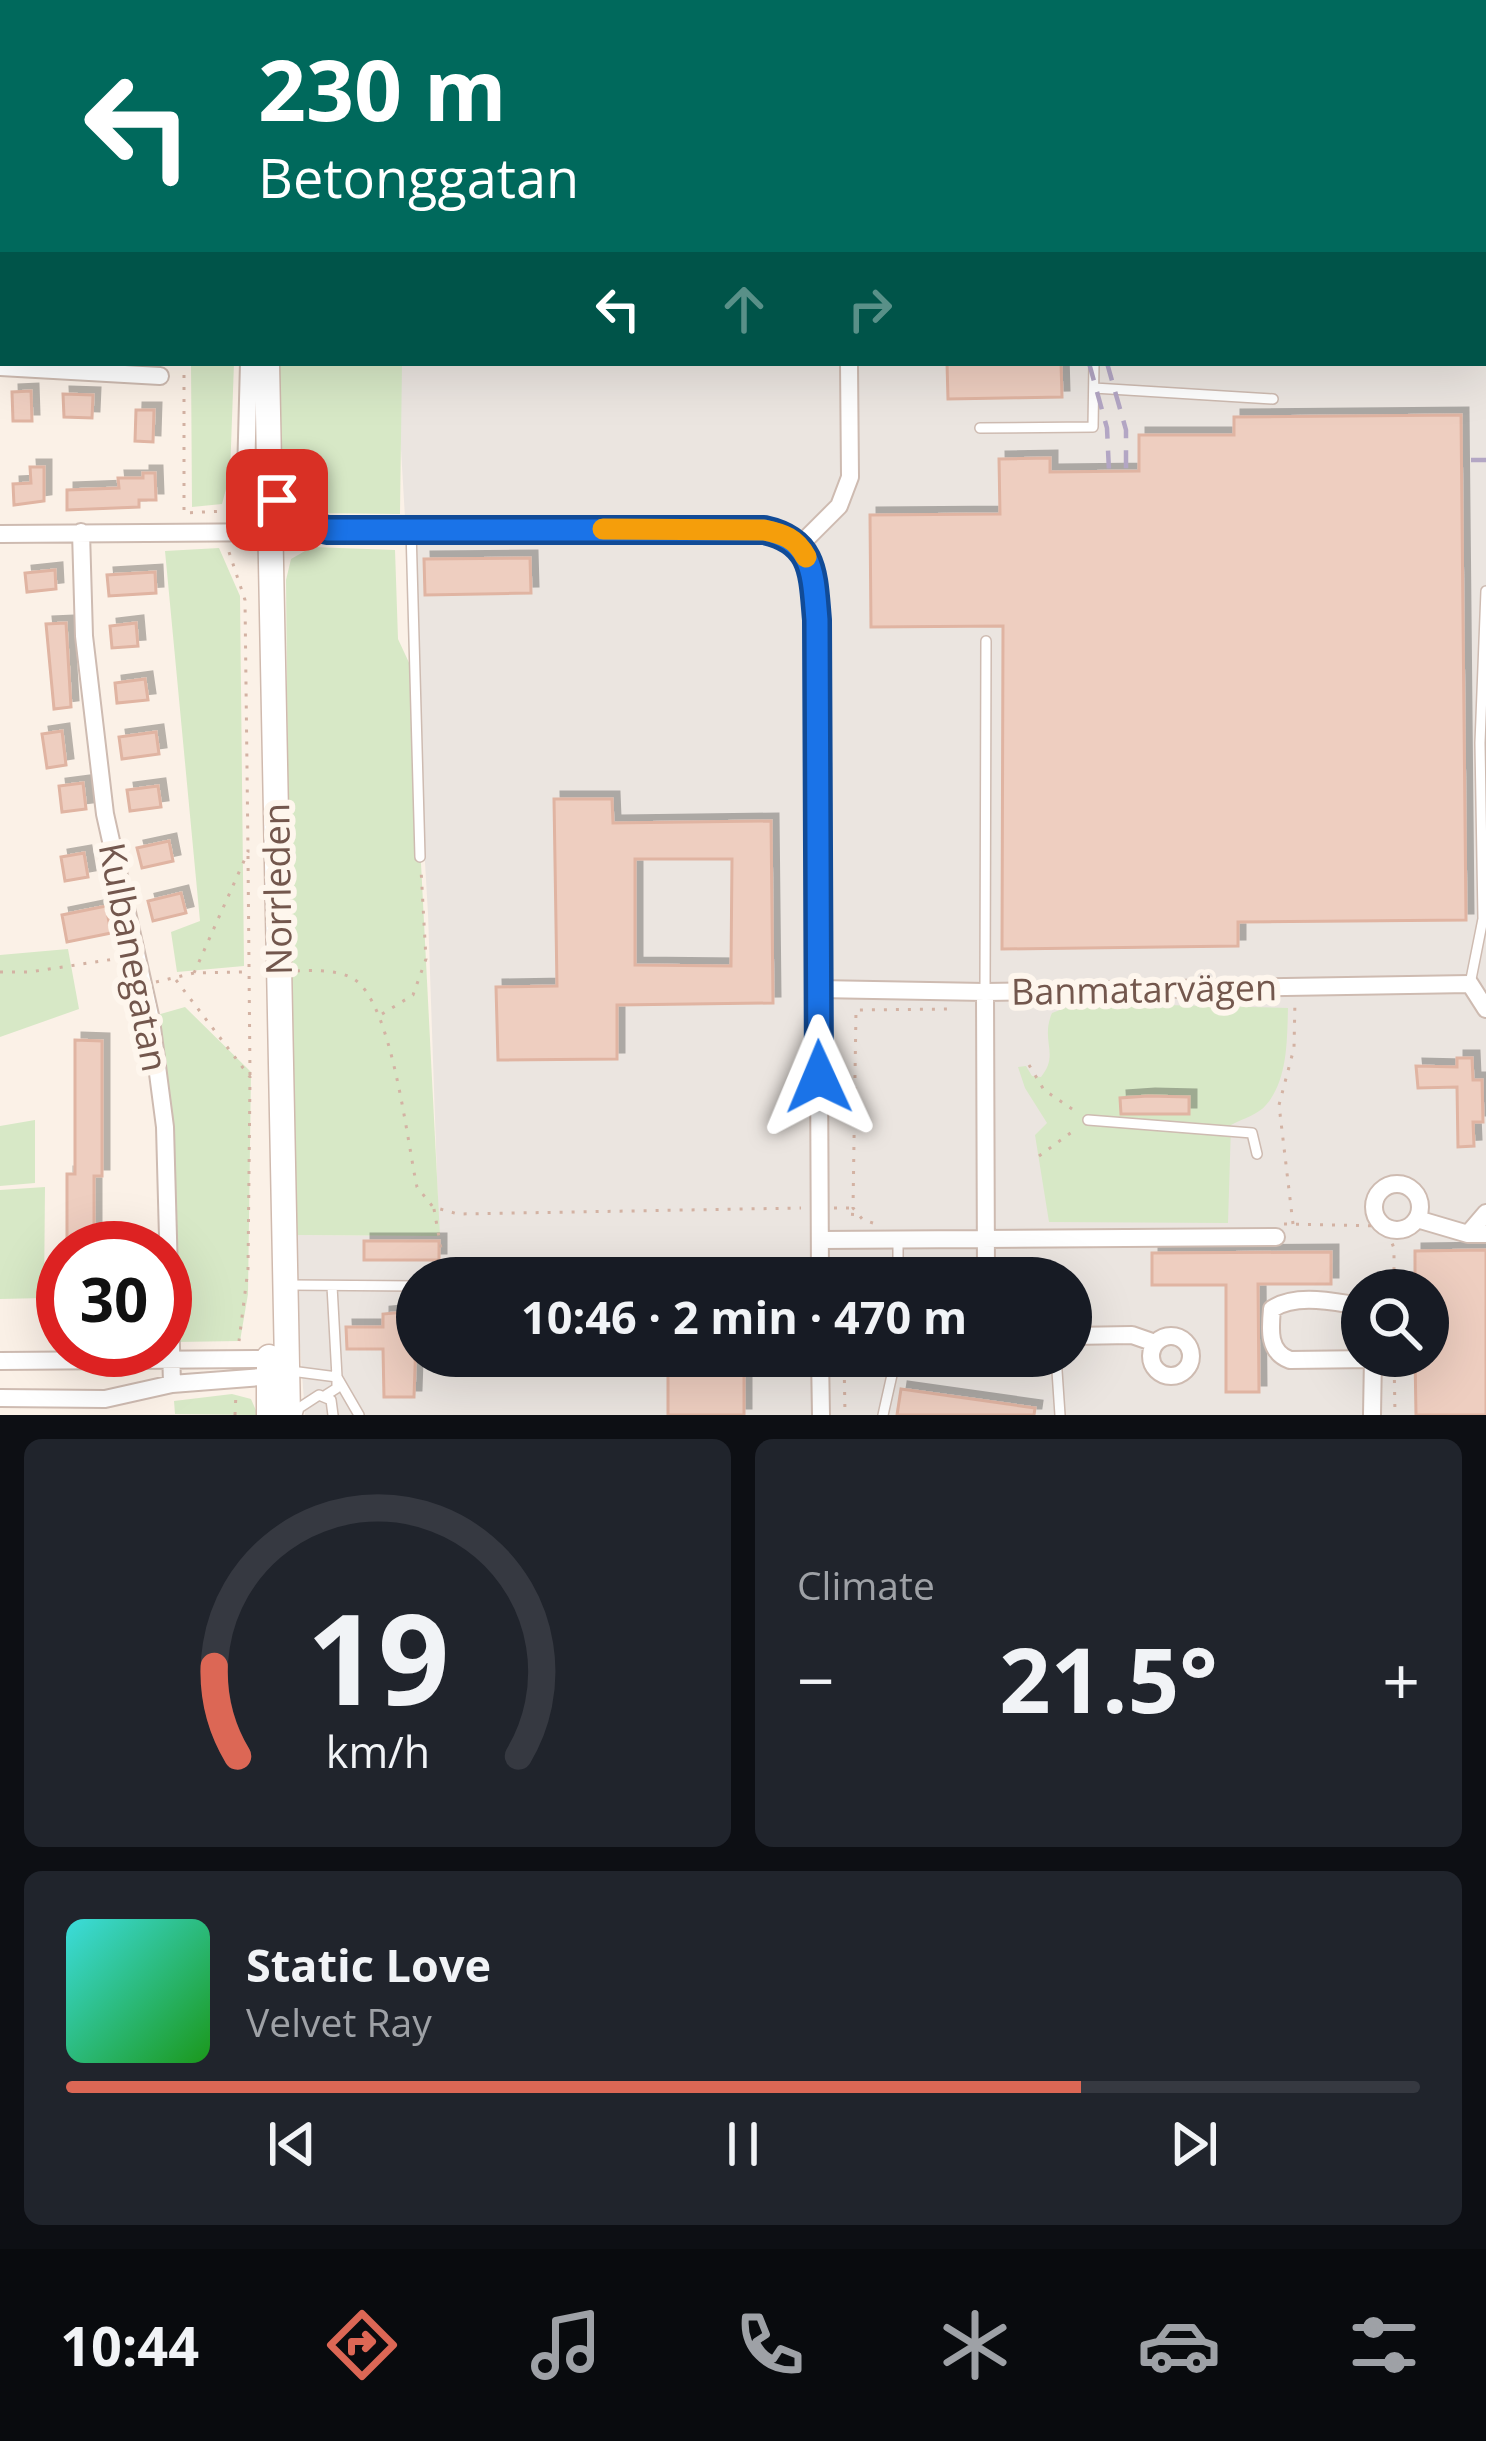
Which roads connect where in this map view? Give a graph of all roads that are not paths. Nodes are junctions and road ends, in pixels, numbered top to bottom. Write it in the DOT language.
graph roads {
  1 [pos="252,366"];
  2 [pos="267,366"];
  3 [pos="849,366"];
  4 [pos="1094,366"];
  5 [pos="0,368"];
  6 [pos="160,376"];
  7 [pos="1094,388"];
  8 [pos="267,393"];
  9 [pos="1274,399"];
  10 [pos="980,428"];
  11 [pos="299,529"];
  12 [pos="411,529"];
  13 [pos="251,531"];
  14 [pos="81,532"];
  15 [pos="0,534"];
  16 [pos="800,545"];
  17 [pos="270,566"];
  18 [pos="1486,591"];
  19 [pos="986,641"];
  20 [pos="420,856"];
  21 [pos="1476,985"];
  22 [pos="818,989"];
  23 [pos="985,1000"];
  24 [pos="1486,1009"];
  25 [pos="1088,1120"];
  26 [pos="1257,1154"];
  27 [pos="1486,1213"];
  28 [pos="1417,1219"];
  29 [pos="167,1221"];
  30 [pos="1275,1231"];
  31 [pos="1477,1234"];
  32 [pos="986,1239"];
  33 [pos="820,1240"];
  34 [pos="898,1241"];
  35 [pos="820,1257"];
  36 [pos="898,1257"];
  37 [pos="986,1257"];
  38 [pos="284,1285"];
  39 [pos="332,1286"];
  40 [pos="396,1286"];
  41 [pos="1341,1303"];
  42 [pos="1092,1336"];
  43 [pos="1155,1343"];
  44 [pos="1341,1359"];
  45 [pos="192,1360"];
  46 [pos="0,1361"];
  47 [pos="36,1361"];
  48 [pos="275,1369"];
  49 [pos="172,1377"];
  50 [pos="338,1377"];
  51 [pos="820,1377"];
  52 [pos="892,1377"];
  53 [pos="1057,1377"];
  54 [pos="1373,1377"];
  55 [pos="172,1384"];
  56 [pos="326,1395"];
  57 [pos="0,1398"];
  58 [pos="269,1415"];
  59 [pos="293,1415"];
  60 [pos="333,1415"];
  61 [pos="359,1415"];
  62 [pos="821,1415"];
  63 [pos="883,1415"];
  64 [pos="1060,1415"];
  65 [pos="1372,1415"];
  1 -- 13 [label="main road, Norrleden"];
  2 -- 8 [label="main road, Norrleden"];
  3 -- 16 [label="street"];
  4 -- 7 [label="lane"];
  5 -- 6 [label="street"];
  7 -- 9 [label="lane"];
  7 -- 10 [label="lane"];
  8 -- 11 [label="street"];
  8 -- 13 [label="main road, Norrleden"];
  11 -- 12 [label="street"];
  11 -- 13 [label="street"];
  11 -- 17 [label="street"];
  12 -- 16 [label="street"];
  12 -- 20 [label="lane"];
  13 -- 14 [label="street"];
  13 -- 17 [label="main road, Norrleden"];
  13 -- 48 [label="main road, Norrleden"];
  14 -- 15 [label="street"];
  14 -- 29 [label="street, Kulbanegatan"];
  16 -- 22 [label="street"];
  17 -- 38 [label="main road, Norrleden"];
  18 -- 21 [label="lane"];
  19 -- 23 [label="lane"];
  21 -- 23 [label="street, Banmatarvägen"];
  21 -- 24 [label="street"];
  22 -- 23 [label="street, Banmatarvägen"];
  22 -- 33 [label="street"];
  23 -- 32 [label="street"];
  25 -- 26 [label="lane"];
  27 -- 31 [label="street"];
  28 -- 28 [label="street"];
  28 -- 31 [label="street"];
  30 -- 32 [label="street"];
  32 -- 34 [label="street"];
  32 -- 37 [label="street"];
  33 -- 34 [label="street"];
  33 -- 35 [label="street"];
  34 -- 36 [label="lane"];
  38 -- 39 [label="lane"];
  38 -- 48 [label="main road, Norrleden"];
  39 -- 40 [label="lane"];
  39 -- 50 [label="lane"];
  41 -- 44 [label="street"];
  42 -- 43 [label="street"];
  45 -- 48 [label="street"];
  46 -- 47 [label="street"];
  48 -- 50 [label="lane"];
  48 -- 55 [label="street"];
  48 -- 58 [label="main road, Norrleden"];
  48 -- 59 [label="main road, Norrleden"];
  49 -- 55 [label="street, Kulbanegatan"];
  50 -- 56 [label="lane"];
  50 -- 61 [label="lane"];
  51 -- 62 [label="street"];
  52 -- 63 [label="lane"];
  53 -- 64 [label="lane"];
  54 -- 65 [label="street"];
  55 -- 57 [label="street"];
  56 -- 59 [label="lane"];
  56 -- 60 [label="lane"];
}
